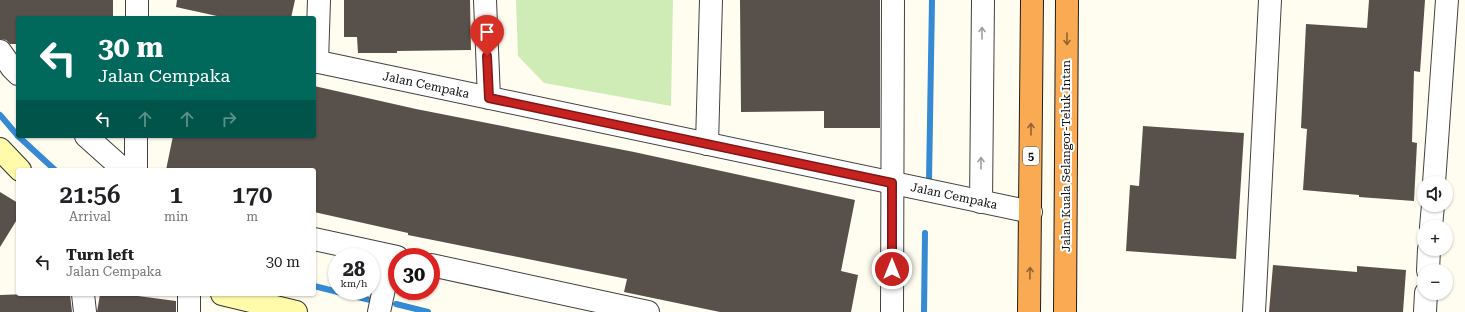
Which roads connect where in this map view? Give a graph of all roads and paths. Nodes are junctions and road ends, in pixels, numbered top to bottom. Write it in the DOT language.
graph roads {
  1 [pos="137,0"];
  2 [pos="319,0"];
  3 [pos="486,0"];
  4 [pos="711,0"];
  5 [pos="893,0"];
  6 [pos="983,0"];
  7 [pos="1032,0"];
  8 [pos="1067,0"];
  9 [pos="1270,0"];
  10 [pos="1448,0"];
  11 [pos="137,16"];
  12 [pos="0,51"];
  13 [pos="316,62"];
  14 [pos="16,72"];
  15 [pos="489,98"];
  16 [pos="88,138"];
  17 [pos="136,138"];
  18 [pos="707,144"];
  19 [pos="0,149"];
  20 [pos="18,168"];
  21 [pos="122,168"];
  22 [pos="136,168"];
  23 [pos="1435,176"];
  24 [pos="892,183"];
  25 [pos="981,202"];
  26 [pos="1031,212"];
  27 [pos="316,239"];
  28 [pos="388,256"];
  29 [pos="440,267"];
  30 [pos="388,279"];
  31 [pos="84,296"];
  32 [pos="189,296"];
  33 [pos="230,296"];
  34 [pos="1426,300"];
  35 [pos="86,312"];
  36 [pos="189,312"];
  37 [pos="296,312"];
  38 [pos="379,312"];
  39 [pos="648,312"];
  40 [pos="892,312"];
  41 [pos="1029,312"];
  42 [pos="1065,312"];
  43 [pos="1254,312"];
  44 [pos="1425,312"];
  1 -- 11 [label="street"];
  2 -- 13 [label="street"];
  3 -- 15 [label="street"];
  4 -- 18 [label="street"];
  5 -- 24 [label="street"];
  25 -- 6 [label="street, one-way"];
  26 -- 7 [label="highway, 5, one-way"];
  8 -- 42 [label="highway, Jalan Kuala Selangor-Teluk Intan, one-way"];
  9 -- 43 [label="street"];
  10 -- 23 [label="street"];
  12 -- 14 [label="street"];
  13 -- 15 [label="street, Jalan Cempaka"];
  15 -- 18 [label="street, Jalan Cempaka"];
  16 -- 21 [label="street"];
  17 -- 22 [label="street"];
  18 -- 24 [label="street, Jalan Cempaka"];
  19 -- 20 [label="street"];
  24 -- 25 [label="street, Jalan Cempaka"];
  24 -- 40 [label="street"];
  25 -- 26 [label="street, Jalan Cempaka"];
  41 -- 26 [label="highway, 5, one-way"];
  27 -- 28 [label="street"];
  29 -- 39 [label="street"];
  30 -- 38 [label="street"];
  31 -- 35 [label="street"];
  32 -- 36 [label="street"];
  33 -- 37 [label="street"];
  34 -- 44 [label="street"];
}
